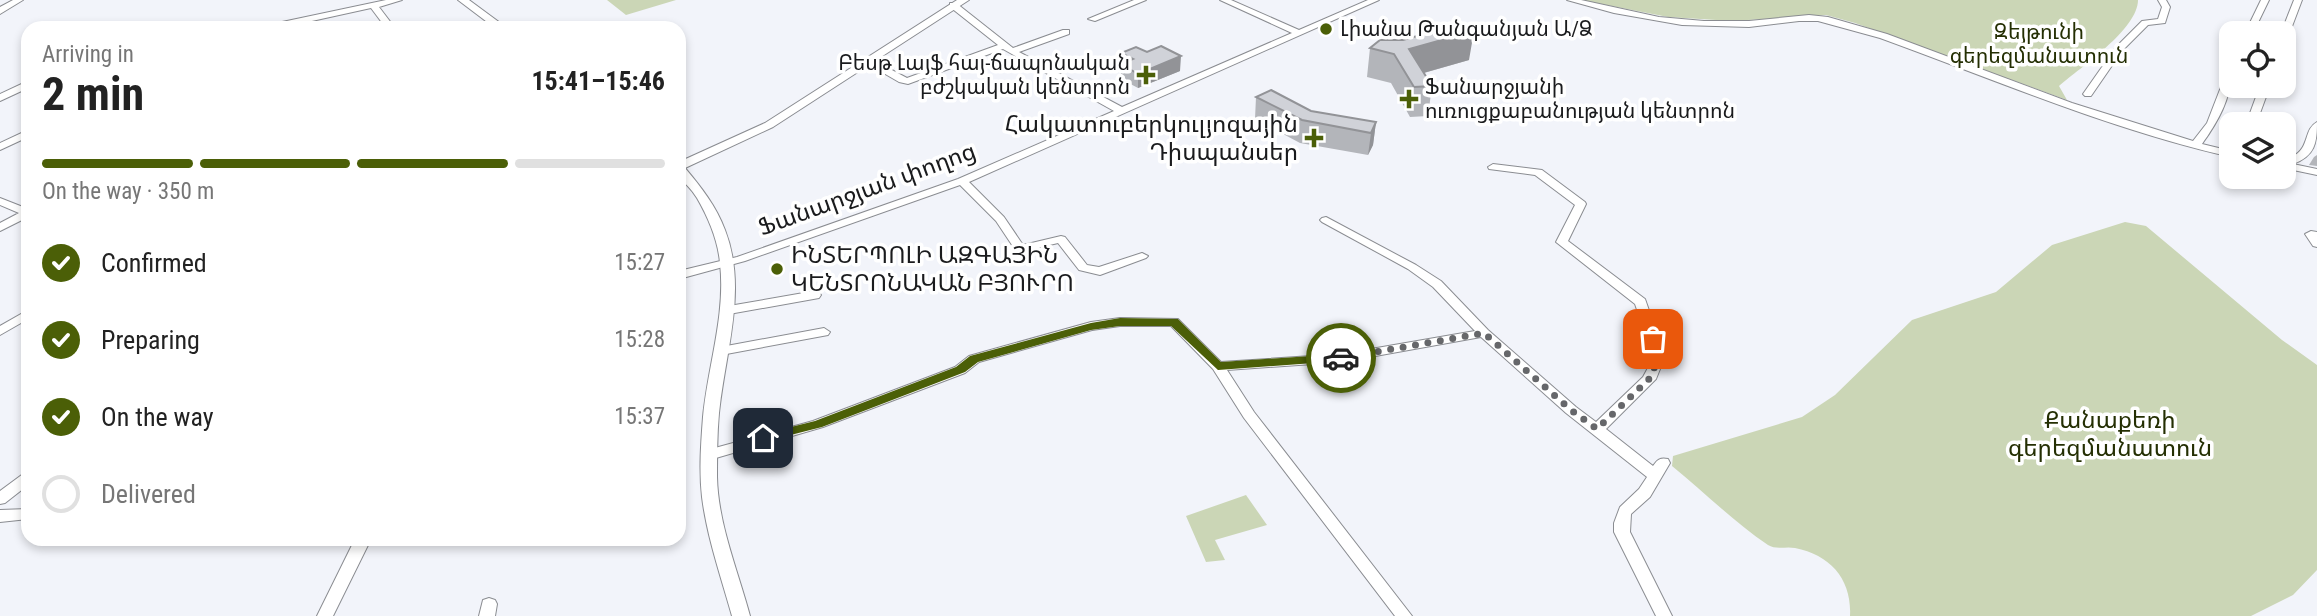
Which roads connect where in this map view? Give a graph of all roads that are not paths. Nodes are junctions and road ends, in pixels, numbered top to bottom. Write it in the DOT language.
graph roads {
  1 [pos="19,0"];
  2 [pos="398,0"];
  3 [pos="463,0"];
  4 [pos="1142,0"];
  5 [pos="1224,0"];
  6 [pos="1375,0"];
  7 [pos="1571,0"];
  8 [pos="2162,0"];
  9 [pos="2265,0"];
  10 [pos="2298,0"];
  11 [pos="958,3"];
  12 [pos="373,5"];
  13 [pos="0,11"];
  14 [pos="1092,19"];
  15 [pos="300,21"];
  16 [pos="385,21"];
  17 [pos="492,21"];
  18 [pos="2255,21"];
  19 [pos="2290,21"];
  20 [pos="1066,32"];
  21 [pos="1299,33"];
  22 [pos="1008,49"];
  23 [pos="866,60"];
  24 [pos="21,88"];
  25 [pos="2088,94"];
  26 [pos="0,98"];
  27 [pos="2222,98"];
  28 [pos="1122,111"];
  29 [pos="2317,125"];
  30 [pos="21,136"];
  31 [pos="2195,146"];
  32 [pos="0,147"];
  33 [pos="2219,151"];
  34 [pos="2296,161"];
  35 [pos="686,165"];
  36 [pos="1493,167"];
  37 [pos="2296,167"];
  38 [pos="2317,172"];
  39 [pos="686,176"];
  40 [pos="962,181"];
  41 [pos="0,201"];
  42 [pos="21,210"];
  43 [pos="21,217"];
  44 [pos="1326,220"];
  45 [pos="0,228"];
  46 [pos="2317,235"];
  47 [pos="2317,244"];
  48 [pos="1142,256"];
  49 [pos="729,263"];
  50 [pos="686,273"];
  51 [pos="815,295"];
  52 [pos="729,310"];
  53 [pos="21,318"];
  54 [pos="0,331"];
  55 [pos="824,332"];
  56 [pos="1484,333"];
  57 [pos="721,351"];
  58 [pos="1218,366"];
  59 [pos="1597,429"];
  60 [pos="709,455"];
  61 [pos="21,483"];
  62 [pos="0,499"];
  63 [pos="21,514"];
  64 [pos="0,516"];
  65 [pos="360,546"];
  66 [pos="326,616"];
  67 [pos="741,616"];
  68 [pos="1404,616"];
  69 [pos="1664,616"];
  1 -- 13 [label="street"];
  2 -- 12 [label="street"];
  3 -- 17 [label="main road"];
  4 -- 14 [label="street"];
  5 -- 21 [label="street"];
  6 -- 21 [label="street, Ֆանարջյան փողոց"];
  7 -- 31 [label="street"];
  8 -- 25 [label="street"];
  9 -- 18 [label="street"];
  10 -- 19 [label="street"];
  11 -- 22 [label="street"];
  11 -- 23 [label="main road"];
  12 -- 15 [label="street"];
  12 -- 16 [label="street"];
  20 -- 22 [label="street"];
  21 -- 28 [label="street, Ֆանարջյան փողոց"];
  22 -- 23 [label="street"];
  22 -- 28 [label="street"];
  23 -- 35 [label="main road"];
  24 -- 26 [label="street"];
  27 -- 31 [label="street"];
  28 -- 40 [label="street, Ֆանարջյան փողոց"];
  29 -- 34 [label="street"];
  30 -- 32 [label="street"];
  31 -- 33 [label="street"];
  36 -- 59 [label="street"];
  37 -- 38 [label="street"];
  39 -- 49 [label="main road"];
  40 -- 48 [label="street"];
  40 -- 49 [label="street, Ֆանարջյան փողոց"];
  41 -- 42 [label="street"];
  43 -- 45 [label="street"];
  44 -- 56 [label="street"];
  46 -- 47 [label="street"];
  49 -- 50 [label="street, Ֆանարջյան փողոց"];
  49 -- 52 [label="main road"];
  51 -- 52 [label="street"];
  52 -- 57 [label="main road"];
  53 -- 54 [label="street"];
  55 -- 57 [label="street"];
  56 -- 58 [label="street"];
  56 -- 59 [label="street"];
  57 -- 60 [label="main road"];
  58 -- 60 [label="street"];
  58 -- 68 [label="street"];
  59 -- 69 [label="street"];
  60 -- 67 [label="main road"];
  61 -- 62 [label="street"];
  63 -- 64 [label="street"];
  65 -- 66 [label="street"];
}
